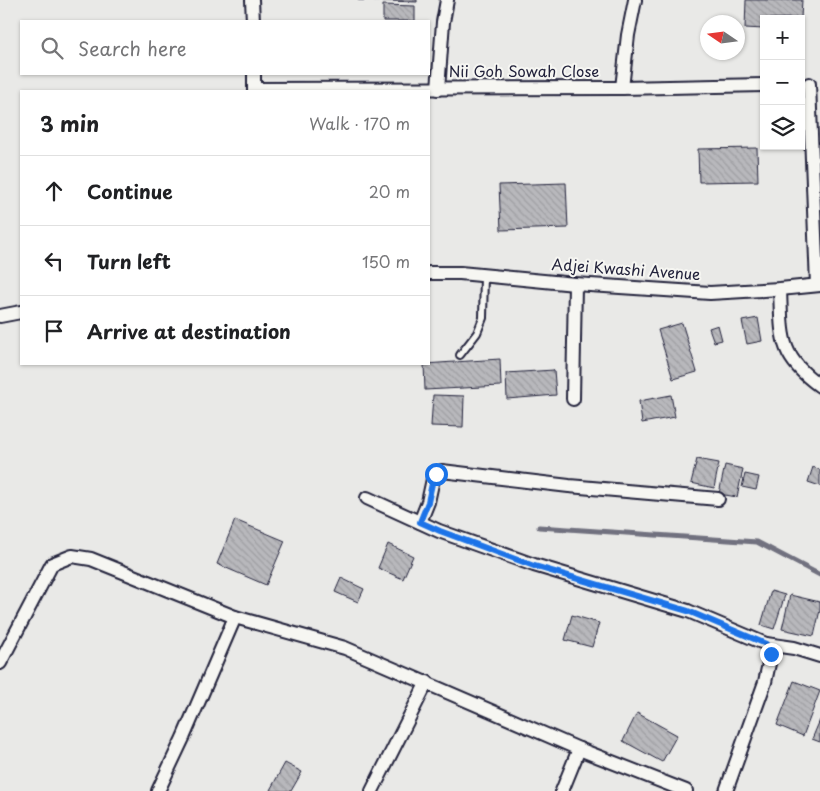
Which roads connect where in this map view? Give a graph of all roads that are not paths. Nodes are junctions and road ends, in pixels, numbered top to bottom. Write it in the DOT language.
graph roads {
  1 [pos="252,0"];
  2 [pos="447,0"];
  3 [pos="635,0"];
  4 [pos="253,20"];
  5 [pos="254,75"];
  6 [pos="810,84"];
  7 [pos="760,85"];
  8 [pos="622,88"];
  9 [pos="438,89"];
  10 [pos="254,90"];
  11 [pos="430,273"];
  12 [pos="484,275"];
  13 [pos="575,284"];
  14 [pos="819,285"];
  15 [pos="780,289"];
  16 [pos="20,312"];
  17 [pos="0,316"];
  18 [pos="460,355"];
  19 [pos="820,386"];
  20 [pos="573,399"];
  21 [pos="367,498"];
  22 [pos="718,499"];
  23 [pos="420,522"];
  24 [pos="235,617"];
  25 [pos="766,644"];
  26 [pos="820,656"];
  27 [pos="0,663"];
  28 [pos="427,682"];
  29 [pos="579,749"];
  30 [pos="158,791"];
  31 [pos="372,791"];
  32 [pos="562,791"];
  33 [pos="686,791"];
  34 [pos="726,791"];
  1 -- 4 [label="street"];
  2 -- 9 [label="street"];
  3 -- 8 [label="street"];
  5 -- 10 [label="street"];
  6 -- 14 [label="street"];
  7 -- 8 [label="street, Nii Goh Sowah Close"];
  8 -- 9 [label="street, Nii Goh Sowah Close"];
  9 -- 10 [label="street, Nii Goh Sowah Close"];
  11 -- 12 [label="street, Adjei Kwashi Avenue"];
  12 -- 13 [label="street, Adjei Kwashi Avenue"];
  12 -- 18 [label="lane"];
  13 -- 15 [label="street, Adjei Kwashi Avenue"];
  13 -- 20 [label="street"];
  14 -- 15 [label="street, Adjei Kwashi Avenue"];
  15 -- 19 [label="street"];
  16 -- 17 [label="street"];
  21 -- 23 [label="street"];
  22 -- 23 [label="street"];
  23 -- 25 [label="street"];
  24 -- 27 [label="street"];
  24 -- 28 [label="street"];
  24 -- 30 [label="street"];
  25 -- 26 [label="street"];
  25 -- 34 [label="street"];
  28 -- 29 [label="street"];
  28 -- 31 [label="street"];
  29 -- 32 [label="street"];
  29 -- 33 [label="street"];
}
